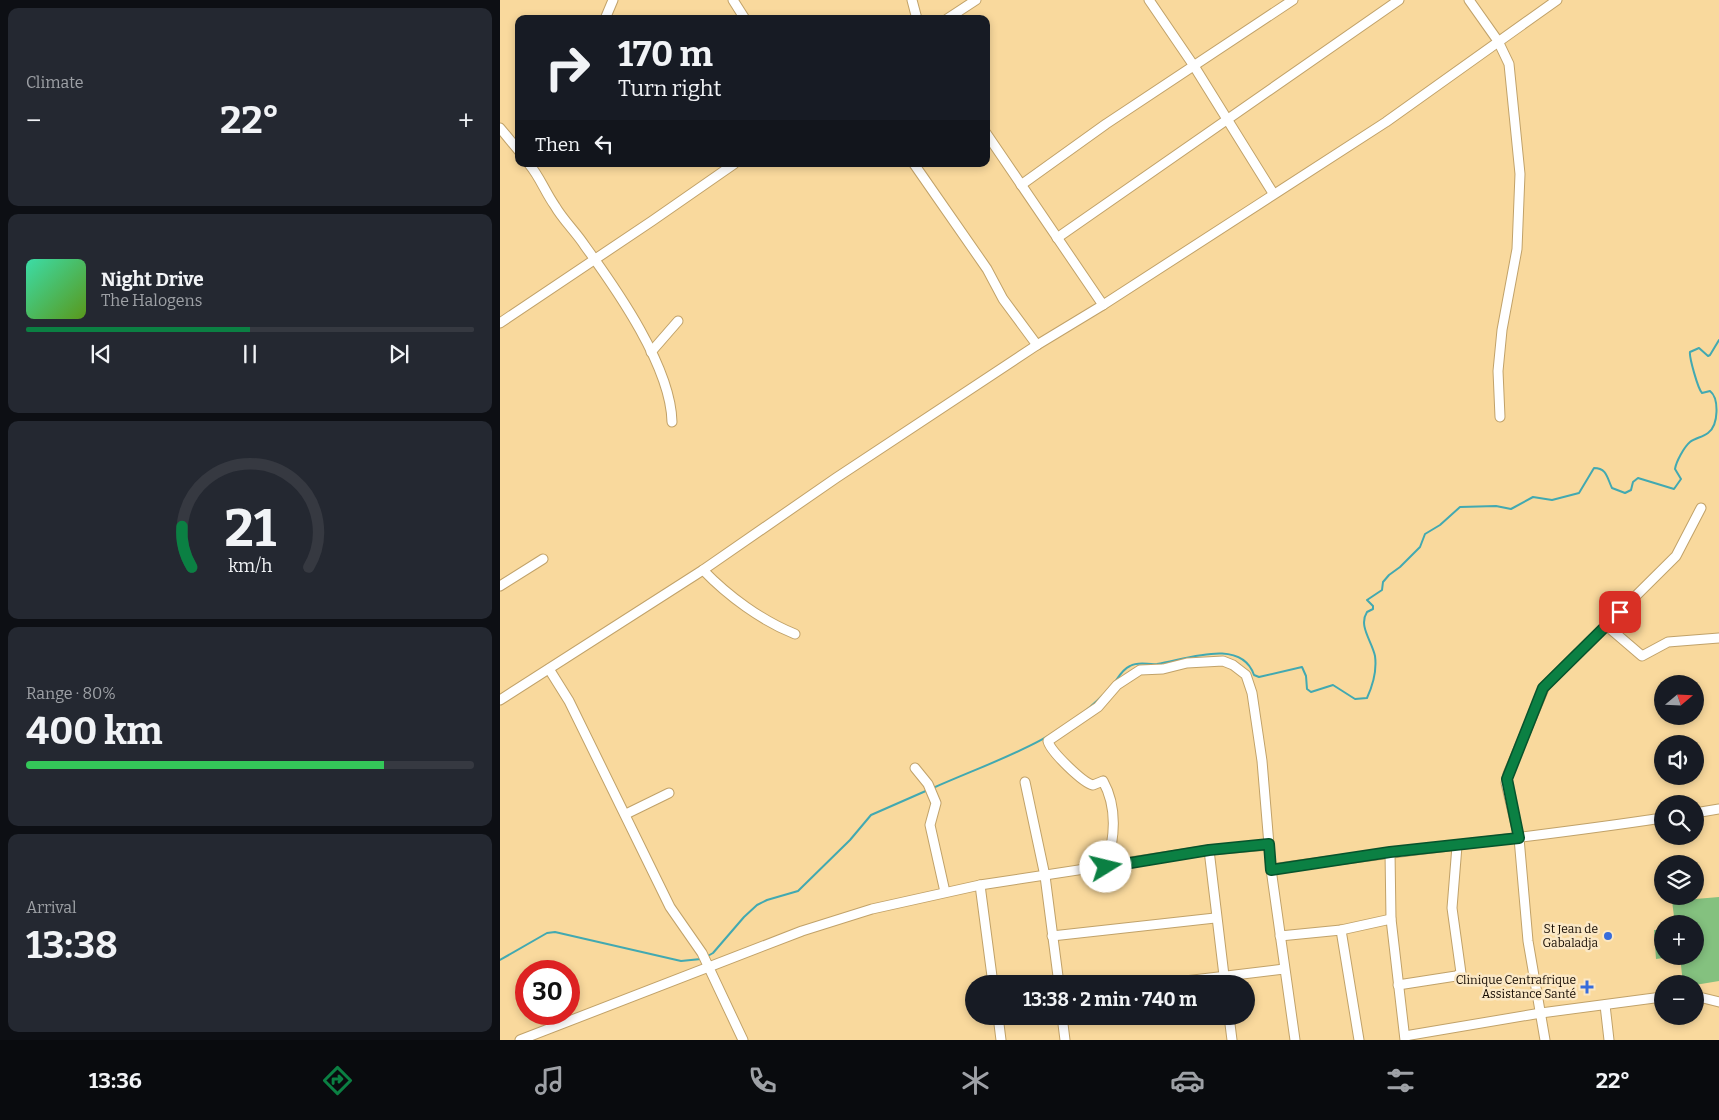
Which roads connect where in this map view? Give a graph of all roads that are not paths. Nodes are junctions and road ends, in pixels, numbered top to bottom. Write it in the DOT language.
graph roads {
  1 [pos="613,0"];
  2 [pos="733,0"];
  3 [pos="912,0"];
  4 [pos="976,0"];
  5 [pos="1149,0"];
  6 [pos="1294,0"];
  7 [pos="1399,0"];
  8 [pos="1469,0"];
  9 [pos="1557,0"];
  10 [pos="607,15"];
  11 [pos="742,15"];
  12 [pos="916,15"];
  13 [pos="953,15"];
  14 [pos="1498,41"];
  15 [pos="1194,66"];
  16 [pos="1227,118"];
  17 [pos="500,128"];
  18 [pos="990,139"];
  19 [pos="515,146"];
  20 [pos="532,167"];
  21 [pos="730,167"];
  22 [pos="916,167"];
  23 [pos="1021,185"];
  24 [pos="1273,193"];
  25 [pos="1057,238"];
  26 [pos="594,260"];
  27 [pos="1103,305"];
  28 [pos="678,321"];
  29 [pos="500,323"];
  30 [pos="1037,345"];
  31 [pos="651,352"];
  32 [pos="1500,417"];
  33 [pos="672,422"];
  34 [pos="1701,508"];
  35 [pos="542,559"];
  36 [pos="703,570"];
  37 [pos="500,586"];
  38 [pos="1608,626"];
  39 [pos="795,634"];
  40 [pos="1719,638"];
  41 [pos="549,669"];
  42 [pos="500,700"];
  43 [pos="914,768"];
  44 [pos="1024,782"];
  45 [pos="668,793"];
  46 [pos="1719,809"];
  47 [pos="1704,812"];
  48 [pos="626,814"];
  49 [pos="1654,819"];
  50 [pos="1519,838"];
  51 [pos="1269,844"];
  52 [pos="1457,846"];
  53 [pos="1209,850"];
  54 [pos="1390,852"];
  55 [pos="1106,867"];
  56 [pos="1271,870"];
  57 [pos="1045,876"];
  58 [pos="980,885"];
  59 [pos="945,892"];
  60 [pos="1216,918"];
  61 [pos="1391,919"];
  62 [pos="1341,930"];
  63 [pos="1052,936"];
  64 [pos="1280,936"];
  65 [pos="708,965"];
  66 [pos="1284,969"];
  67 [pos="992,975"];
  68 [pos="1058,975"];
  69 [pos="1223,975"];
  70 [pos="1251,975"];
  71 [pos="1398,985"];
  72 [pos="1654,998"];
  73 [pos="1704,998"];
  74 [pos="1719,1002"];
  75 [pos="1605,1005"];
  76 [pos="1541,1013"];
  77 [pos="999,1025"];
  78 [pos="1063,1025"];
  79 [pos="1230,1025"];
  80 [pos="1405,1038"];
  81 [pos="520,1040"];
  82 [pos="743,1040"];
  83 [pos="1001,1040"];
  84 [pos="1065,1040"];
  85 [pos="1232,1040"];
  86 [pos="1295,1040"];
  87 [pos="1359,1040"];
  88 [pos="1545,1040"];
  89 [pos="1609,1040"];
  1 -- 10 [label="street"];
  2 -- 11 [label="street"];
  3 -- 12 [label="street"];
  4 -- 13 [label="street"];
  5 -- 15 [label="street"];
  6 -- 15 [label="street"];
  7 -- 16 [label="street"];
  8 -- 14 [label="street"];
  9 -- 14 [label="street"];
  14 -- 24 [label="street"];
  14 -- 32 [label="street"];
  15 -- 16 [label="street"];
  15 -- 23 [label="street"];
  16 -- 24 [label="street"];
  16 -- 25 [label="street"];
  17 -- 19 [label="street"];
  18 -- 23 [label="street"];
  20 -- 26 [label="street"];
  21 -- 26 [label="street"];
  22 -- 30 [label="street"];
  23 -- 25 [label="street"];
  24 -- 27 [label="street"];
  25 -- 27 [label="street"];
  26 -- 29 [label="street"];
  26 -- 31 [label="street"];
  27 -- 30 [label="street"];
  28 -- 31 [label="street"];
  30 -- 36 [label="street"];
  31 -- 33 [label="street"];
  34 -- 38 [label="street"];
  35 -- 37 [label="street"];
  36 -- 39 [label="street"];
  36 -- 41 [label="street"];
  38 -- 40 [label="street"];
  38 -- 50 [label="street"];
  41 -- 42 [label="street"];
  41 -- 48 [label="street"];
  43 -- 59 [label="street"];
  44 -- 57 [label="street"];
  45 -- 48 [label="street"];
  46 -- 47 [label="street"];
  48 -- 65 [label="street"];
  49 -- 50 [label="street"];
  50 -- 52 [label="street"];
  50 -- 76 [label="street"];
  51 -- 53 [label="street"];
  51 -- 55 [label="street"];
  51 -- 56 [label="street"];
  52 -- 54 [label="street"];
  52 -- 71 [label="street"];
  53 -- 55 [label="street"];
  53 -- 60 [label="street"];
  54 -- 56 [label="street"];
  54 -- 61 [label="street"];
  55 -- 57 [label="street"];
  56 -- 64 [label="street"];
  57 -- 58 [label="street"];
  57 -- 63 [label="street"];
  58 -- 59 [label="street"];
  58 -- 67 [label="street"];
  59 -- 65 [label="street"];
  60 -- 63 [label="street"];
  60 -- 69 [label="street"];
  61 -- 62 [label="street"];
  61 -- 71 [label="street"];
  62 -- 64 [label="street"];
  62 -- 87 [label="street"];
  63 -- 68 [label="street"];
  64 -- 66 [label="street"];
  65 -- 81 [label="street"];
  65 -- 82 [label="street"];
  66 -- 70 [label="street"];
  66 -- 86 [label="street"];
  71 -- 80 [label="street"];
  72 -- 75 [label="street"];
  73 -- 74 [label="street"];
  75 -- 76 [label="street"];
  75 -- 89 [label="street"];
  76 -- 80 [label="street"];
  76 -- 88 [label="street"];
  77 -- 83 [label="street"];
  78 -- 84 [label="street"];
  79 -- 85 [label="street"];
}
